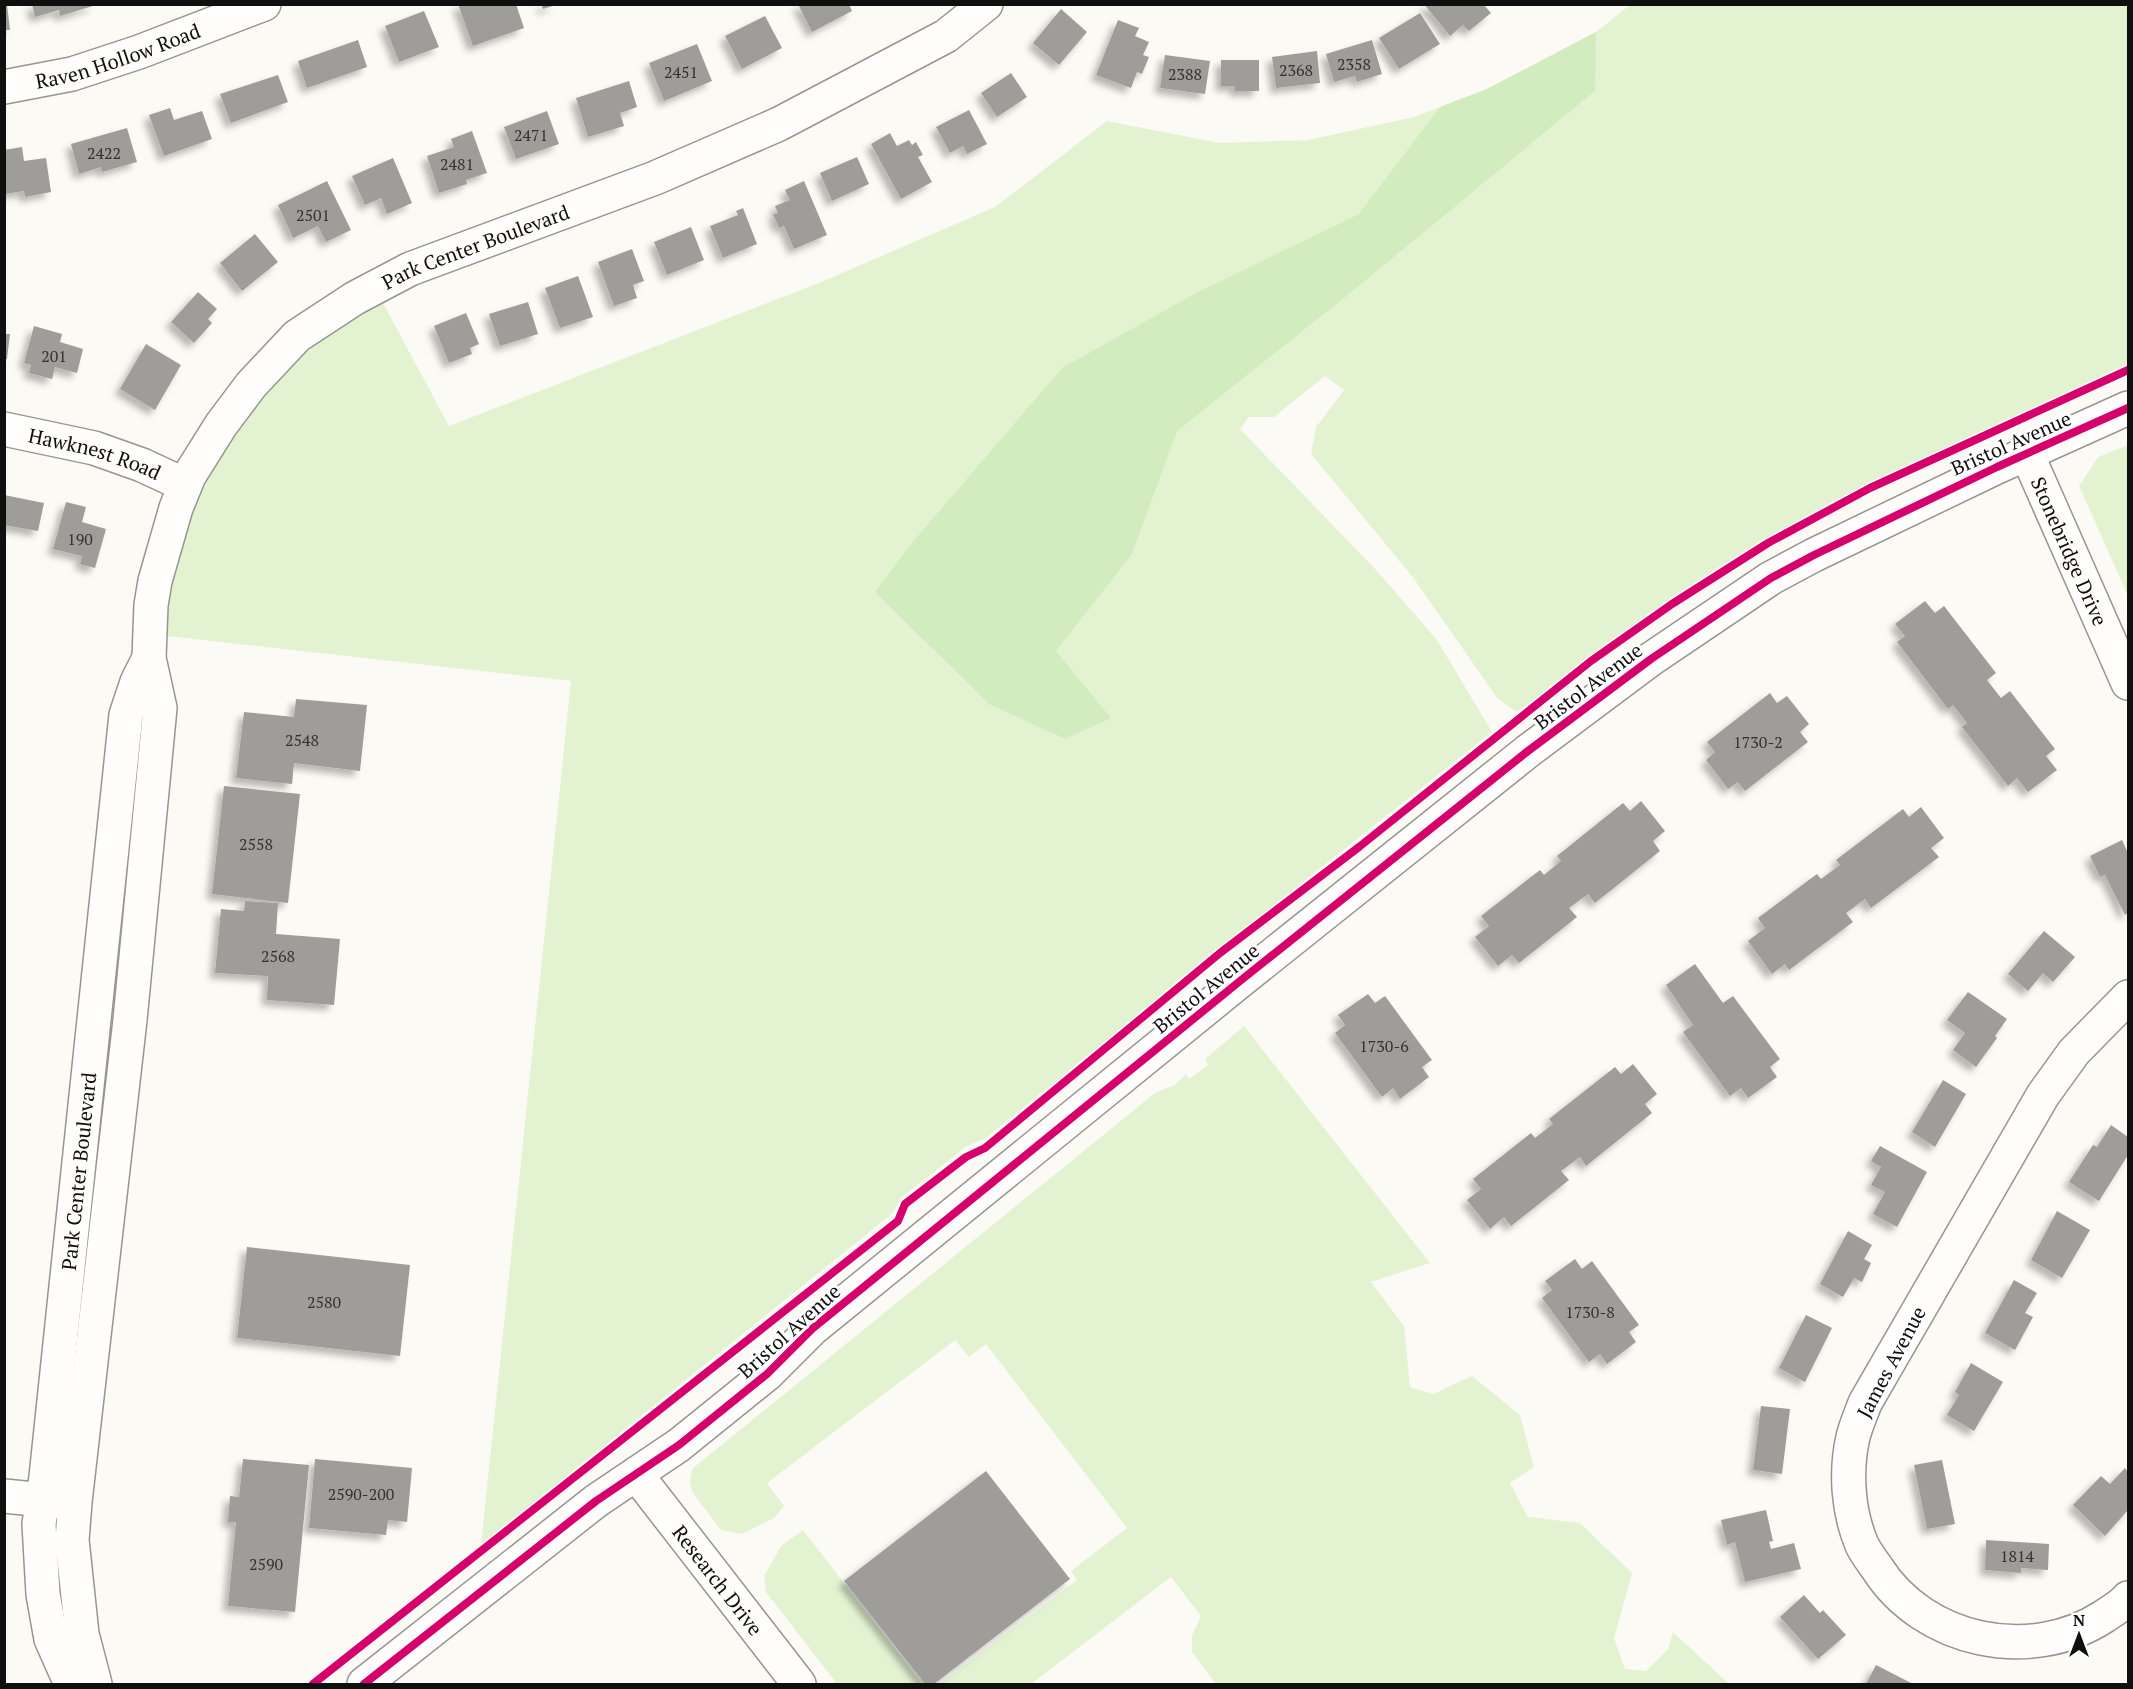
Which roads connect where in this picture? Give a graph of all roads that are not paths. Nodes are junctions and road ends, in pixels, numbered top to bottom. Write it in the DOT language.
graph roads {
  1 [pos="264,4"];
  2 [pos="986,4"];
  3 [pos="4,87"];
  4 [pos="2128,408"];
  5 [pos="4,429"];
  6 [pos="2027,454"];
  7 [pos="185,485"];
  8 [pos="149,658"];
  9 [pos="2128,683"];
  10 [pos="2128,996"];
  11 [pos="636,1474"];
  12 [pos="4,1497"];
  13 [pos="59,1501"];
  14 [pos="2128,1598"];
  15 [pos="71,1684"];
  16 [pos="95,1684"];
  17 [pos="364,1684"];
  18 [pos="799,1684"];
  1 -- 3 [label="street, Raven Hollow Road"];
  2 -- 7 [label="street, Park Center Boulevard"];
  4 -- 6 [label="street, Bristol Avenue"];
  5 -- 7 [label="street, Hawknest Road"];
  6 -- 9 [label="street, Stonebridge Drive"];
  6 -- 11 [label="street, Bristol Avenue"];
  7 -- 8 [label="street, Park Center Boulevard"];
  8 -- 13 [label="street, Park Center Boulevard"];
  8 -- 13 [label="street, Park Center Boulevard"];
  10 -- 14 [label="street, James Avenue"];
  11 -- 17 [label="street, Bristol Avenue"];
  11 -- 18 [label="street, Research Drive"];
  12 -- 13 [label="street"];
  13 -- 15 [label="street, Park Center Boulevard"];
  13 -- 16 [label="street, Park Center Boulevard"];
}
